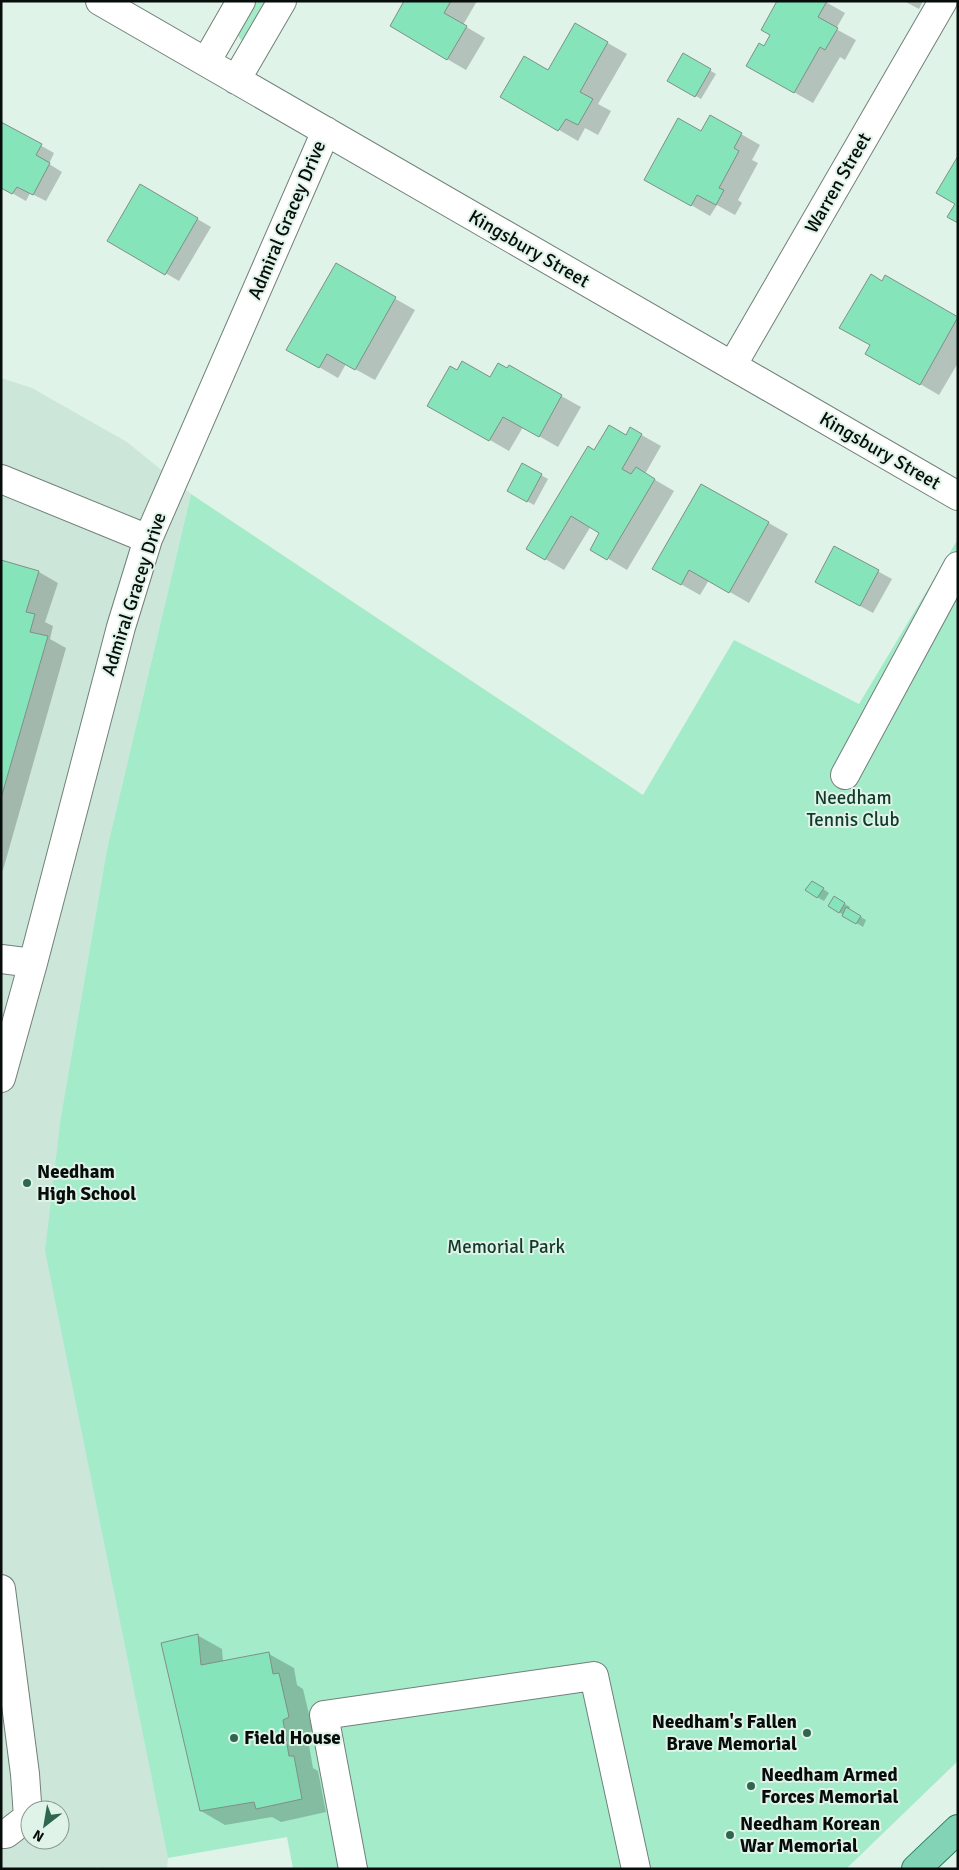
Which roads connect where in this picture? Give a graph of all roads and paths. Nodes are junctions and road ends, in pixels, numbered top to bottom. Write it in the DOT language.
graph roads {
  1 [pos="100,1"];
  2 [pos="241,1"];
  3 [pos="282,1"];
  4 [pos="943,1"];
  5 [pos="206,62"];
  6 [pos="236,80"];
  7 [pos="326,131"];
  8 [pos="732,366"];
  9 [pos="1,479"];
  10 [pos="958,496"];
  11 [pos="148,539"];
  12 [pos="958,566"];
  13 [pos="845,775"];
  14 [pos="1,959"];
  15 [pos="33,963"];
  16 [pos="1,1078"];
  17 [pos="1,1589"];
  18 [pos="957,1833"];
  19 [pos="1,1834"];
  20 [pos="353,1869"];
  21 [pos="636,1869"];
  22 [pos="916,1869"];
  1 -- 5 [label="street, Kingsbury Street"];
  2 -- 5 [label="street"];
  3 -- 6 [label="street"];
  4 -- 8 [label="street, Warren Street"];
  5 -- 6 [label="street, Kingsbury Street"];
  6 -- 7 [label="street, Kingsbury Street"];
  7 -- 8 [label="street, Kingsbury Street"];
  7 -- 11 [label="street, Admiral Gracey Drive"];
  8 -- 10 [label="street, Kingsbury Street"];
  9 -- 11 [label="street"];
  11 -- 15 [label="street, Admiral Gracey Drive"];
  12 -- 13 [label="street"];
  14 -- 15 [label="street"];
  15 -- 16 [label="street, Admiral Gracey Drive"];
  17 -- 19 [label="street"];
  18 -- 22 [label="main road"];
  20 -- 21 [label="street"];
}
